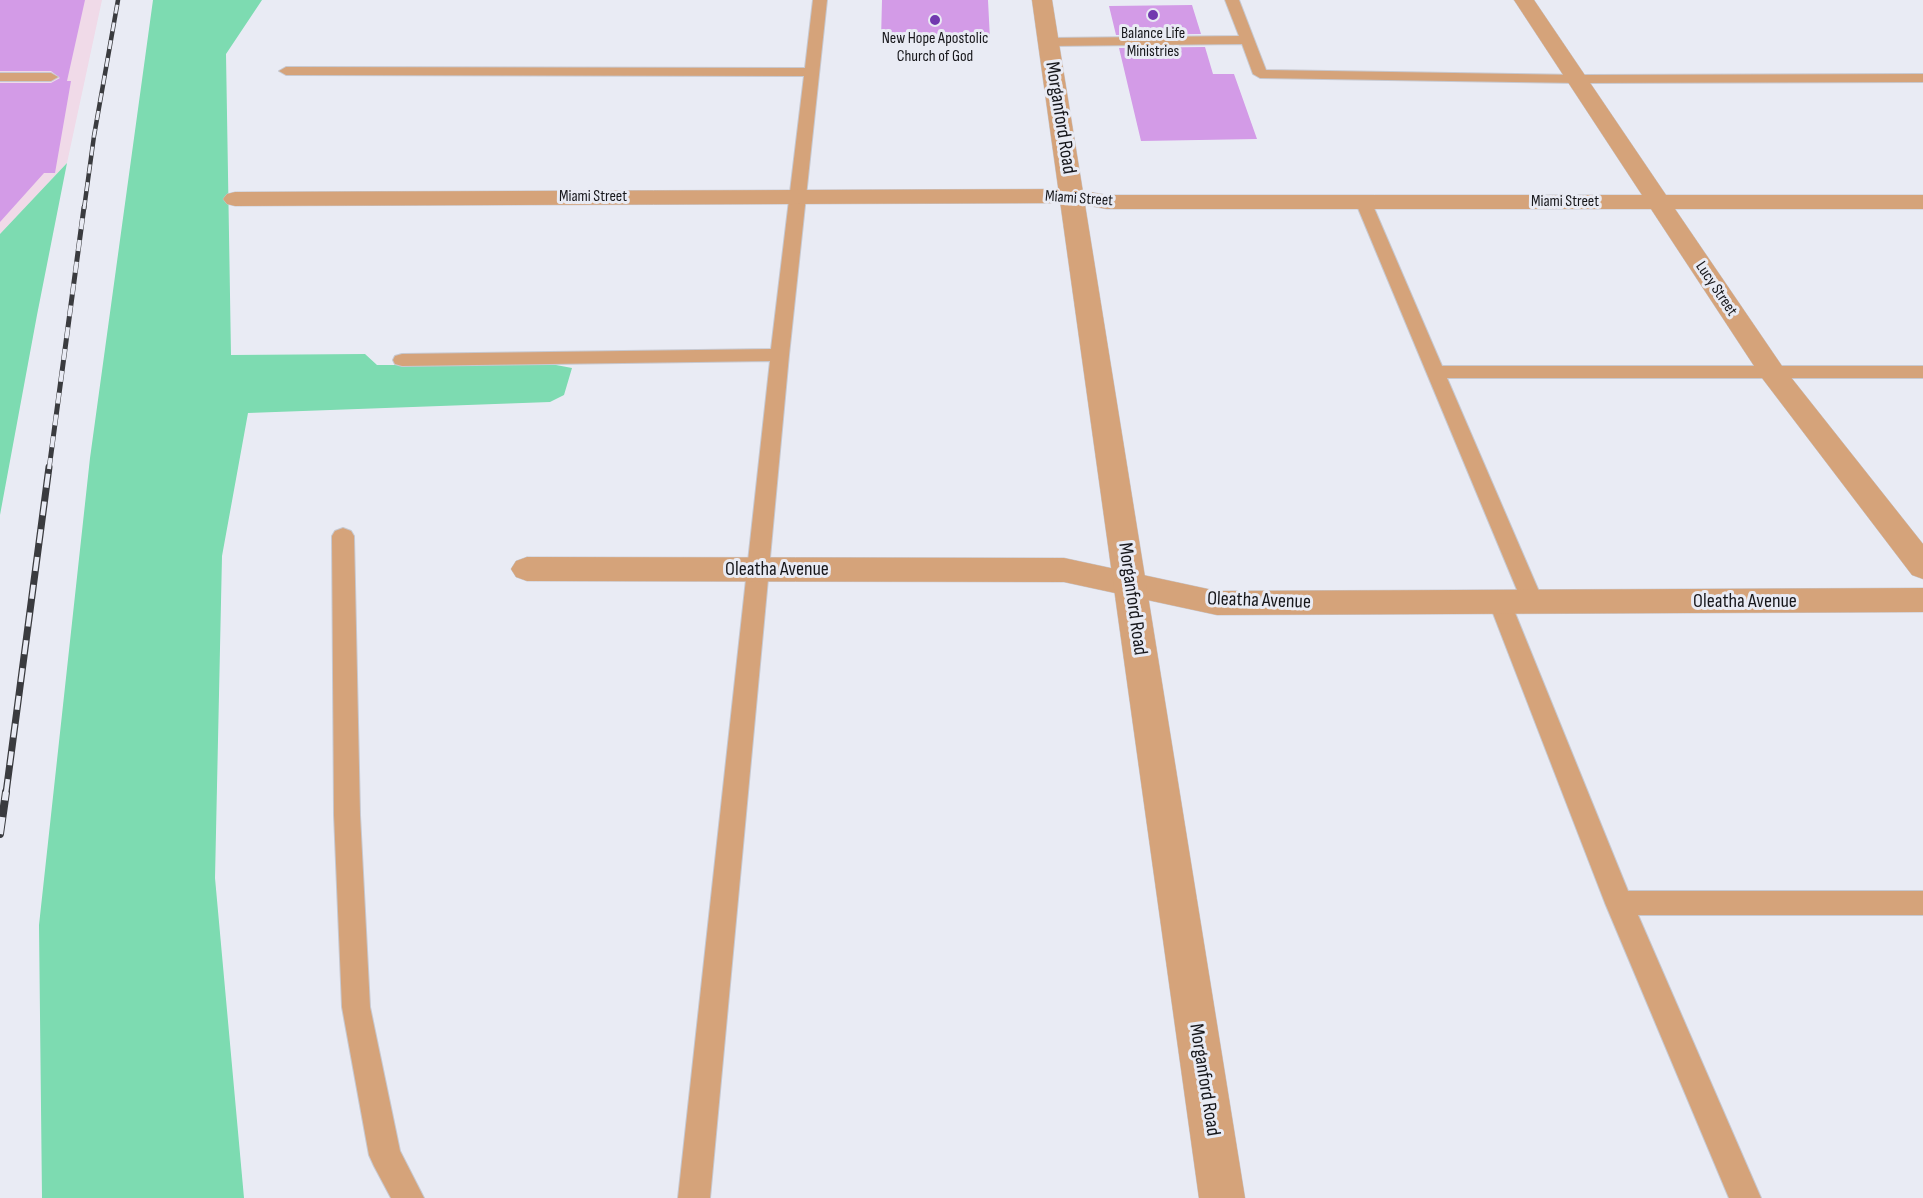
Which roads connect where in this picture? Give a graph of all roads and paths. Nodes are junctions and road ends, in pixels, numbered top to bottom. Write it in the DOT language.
graph roads {
  1 [pos="820,0"];
  2 [pos="1042,0"];
  3 [pos="1232,0"];
  4 [pos="1524,0"];
  5 [pos="1247,40"];
  6 [pos="1048,42"];
  7 [pos="286,71"];
  8 [pos="812,72"];
  9 [pos="0,77"];
  10 [pos="51,77"];
  11 [pos="1923,78"];
  12 [pos="1578,79"];
  13 [pos="1072,196"];
  14 [pos="799,197"];
  15 [pos="235,199"];
  16 [pos="1363,201"];
  17 [pos="1657,202"];
  18 [pos="1923,202"];
  19 [pos="780,355"];
  20 [pos="402,360"];
  21 [pos="1436,372"];
  22 [pos="1772,372"];
  23 [pos="1923,372"];
  24 [pos="343,536"];
  25 [pos="1923,567"];
  26 [pos="527,569"];
  27 [pos="757,570"];
  28 [pos="1130,586"];
  29 [pos="1923,600"];
  30 [pos="1500,603"];
  31 [pos="1533,603"];
  32 [pos="1618,903"];
  33 [pos="1923,903"];
  34 [pos="408,1198"];
  35 [pos="694,1198"];
  36 [pos="1222,1198"];
  37 [pos="1745,1198"];
  1 -- 8 [label="lane"];
  2 -- 6 [label="street, Morganford Road"];
  3 -- 5 [label="lane"];
  4 -- 12 [label="street, Lucy Street"];
  5 -- 6 [label="lane"];
  5 -- 12 [label="lane"];
  6 -- 13 [label="street, Morganford Road"];
  7 -- 8 [label="lane"];
  8 -- 14 [label="lane"];
  9 -- 10 [label="lane"];
  11 -- 12 [label="lane"];
  12 -- 17 [label="street, Lucy Street"];
  13 -- 14 [label="street, Miami Street"];
  13 -- 16 [label="street, Miami Street"];
  13 -- 28 [label="street, Morganford Road"];
  14 -- 15 [label="street, Miami Street"];
  14 -- 19 [label="lane"];
  16 -- 17 [label="street, Miami Street"];
  16 -- 21 [label="lane"];
  17 -- 18 [label="street, Miami Street"];
  17 -- 22 [label="street, Lucy Street"];
  19 -- 20 [label="lane"];
  19 -- 27 [label="lane"];
  21 -- 22 [label="lane"];
  21 -- 31 [label="lane"];
  22 -- 23 [label="lane"];
  22 -- 25 [label="street, Lucy Street"];
  24 -- 34 [label="lane"];
  26 -- 27 [label="street, Oleatha Avenue"];
  27 -- 28 [label="street, Oleatha Avenue"];
  27 -- 35 [label="lane"];
  28 -- 30 [label="street, Oleatha Avenue"];
  28 -- 36 [label="street, Morganford Road"];
  29 -- 31 [label="street, Oleatha Avenue"];
  30 -- 31 [label="street, Oleatha Avenue"];
  30 -- 32 [label="lane"];
  32 -- 33 [label="lane"];
  32 -- 37 [label="lane"];
}
